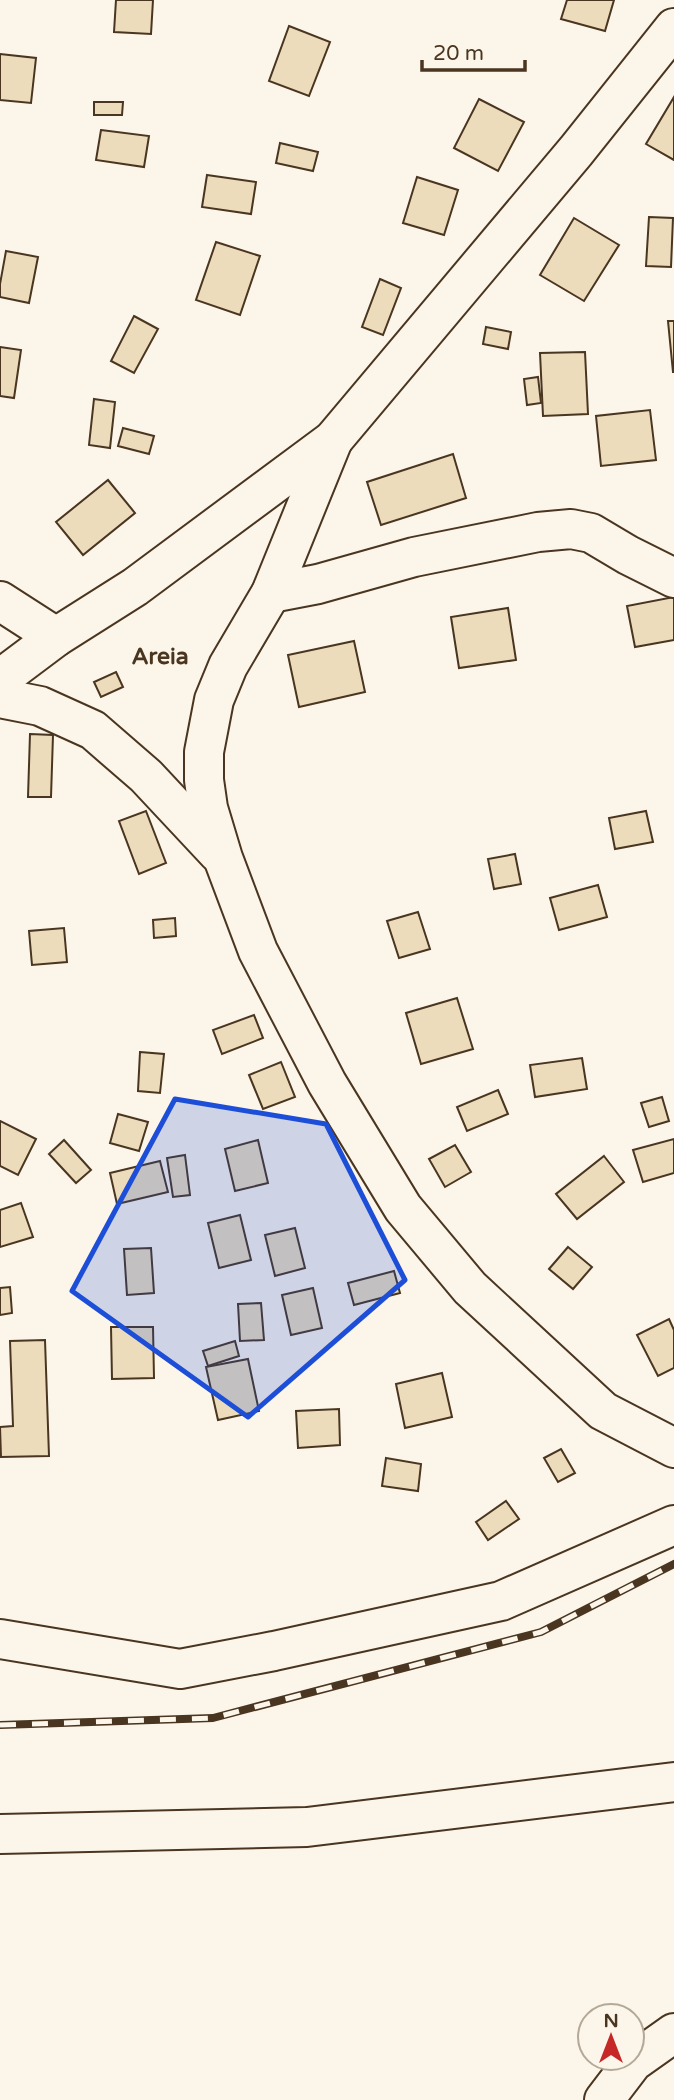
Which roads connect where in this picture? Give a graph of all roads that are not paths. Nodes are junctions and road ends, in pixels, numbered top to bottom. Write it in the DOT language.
graph roads {
  1 [pos="674,28"];
  2 [pos="333,440"];
  3 [pos="674,578"];
  4 [pos="271,593"];
  5 [pos="0,601"];
  6 [pos="56,637"];
  7 [pos="0,679"];
  8 [pos="0,698"];
  9 [pos="223,858"];
  10 [pos="674,1448"];
  11 [pos="674,1525"];
  12 [pos="0,1639"];
  13 [pos="674,1782"];
  14 [pos="0,1834"];
  15 [pos="674,2033"];
  16 [pos="604,2100"];
  1 -- 2 [label="street"];
  2 -- 4 [label="street"];
  2 -- 6 [label="street"];
  3 -- 4 [label="street"];
  4 -- 9 [label="street"];
  5 -- 6 [label="street"];
  6 -- 7 [label="street"];
  8 -- 9 [label="street"];
  9 -- 10 [label="street"];
  11 -- 12 [label="street"];
  13 -- 14 [label="street"];
  15 -- 16 [label="street"];
}
